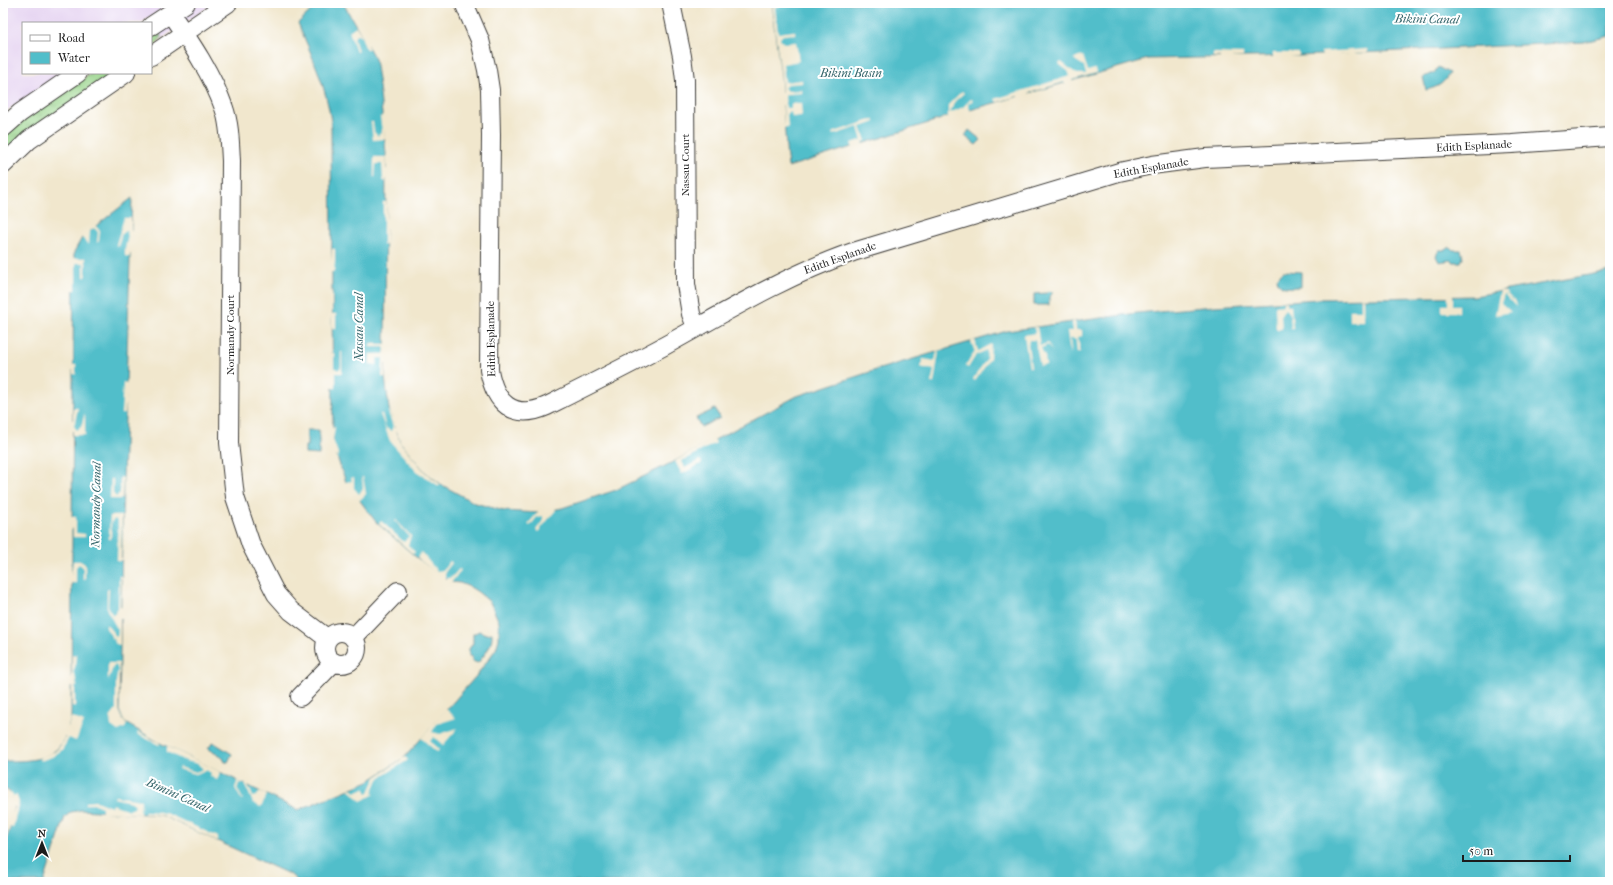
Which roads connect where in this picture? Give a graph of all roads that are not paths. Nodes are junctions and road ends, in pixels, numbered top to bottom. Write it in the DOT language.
graph roads {
  1 [pos="186,3"];
  2 [pos="228,3"];
  3 [pos="464,3"];
  4 [pos="670,3"];
  5 [pos="171,14"];
  6 [pos="152,25"];
  7 [pos="184,33"];
  8 [pos="152,55"];
  9 [pos="77,74"];
  10 [pos="125,74"];
  11 [pos="20,113"];
  12 [pos="3,123"];
  13 [pos="3,128"];
  14 [pos="1610,137"];
  15 [pos="3,165"];
  16 [pos="696,327"];
  17 [pos="398,591"];
  18 [pos="353,638"];
  19 [pos="328,639"];
  20 [pos="334,662"];
  21 [pos="300,697"];
  1 -- 5 [label="street"];
  2 -- 7 [label="street"];
  3 -- 16 [label="street, Edith Esplanade"];
  4 -- 16 [label="street, Nassau Court"];
  5 -- 6 [label="street"];
  5 -- 7 [label="street, Normandy Court"];
  7 -- 8 [label="street"];
  7 -- 19 [label="street, Normandy Court"];
  9 -- 11 [label="street"];
  10 -- 15 [label="street"];
  11 -- 12 [label="street"];
  11 -- 13 [label="street"];
  14 -- 16 [label="street, Edith Esplanade"];
  17 -- 18 [label="street"];
  18 -- 19 [label="street"];
  18 -- 20 [label="street"];
  19 -- 20 [label="street"];
  20 -- 21 [label="street"];
}
